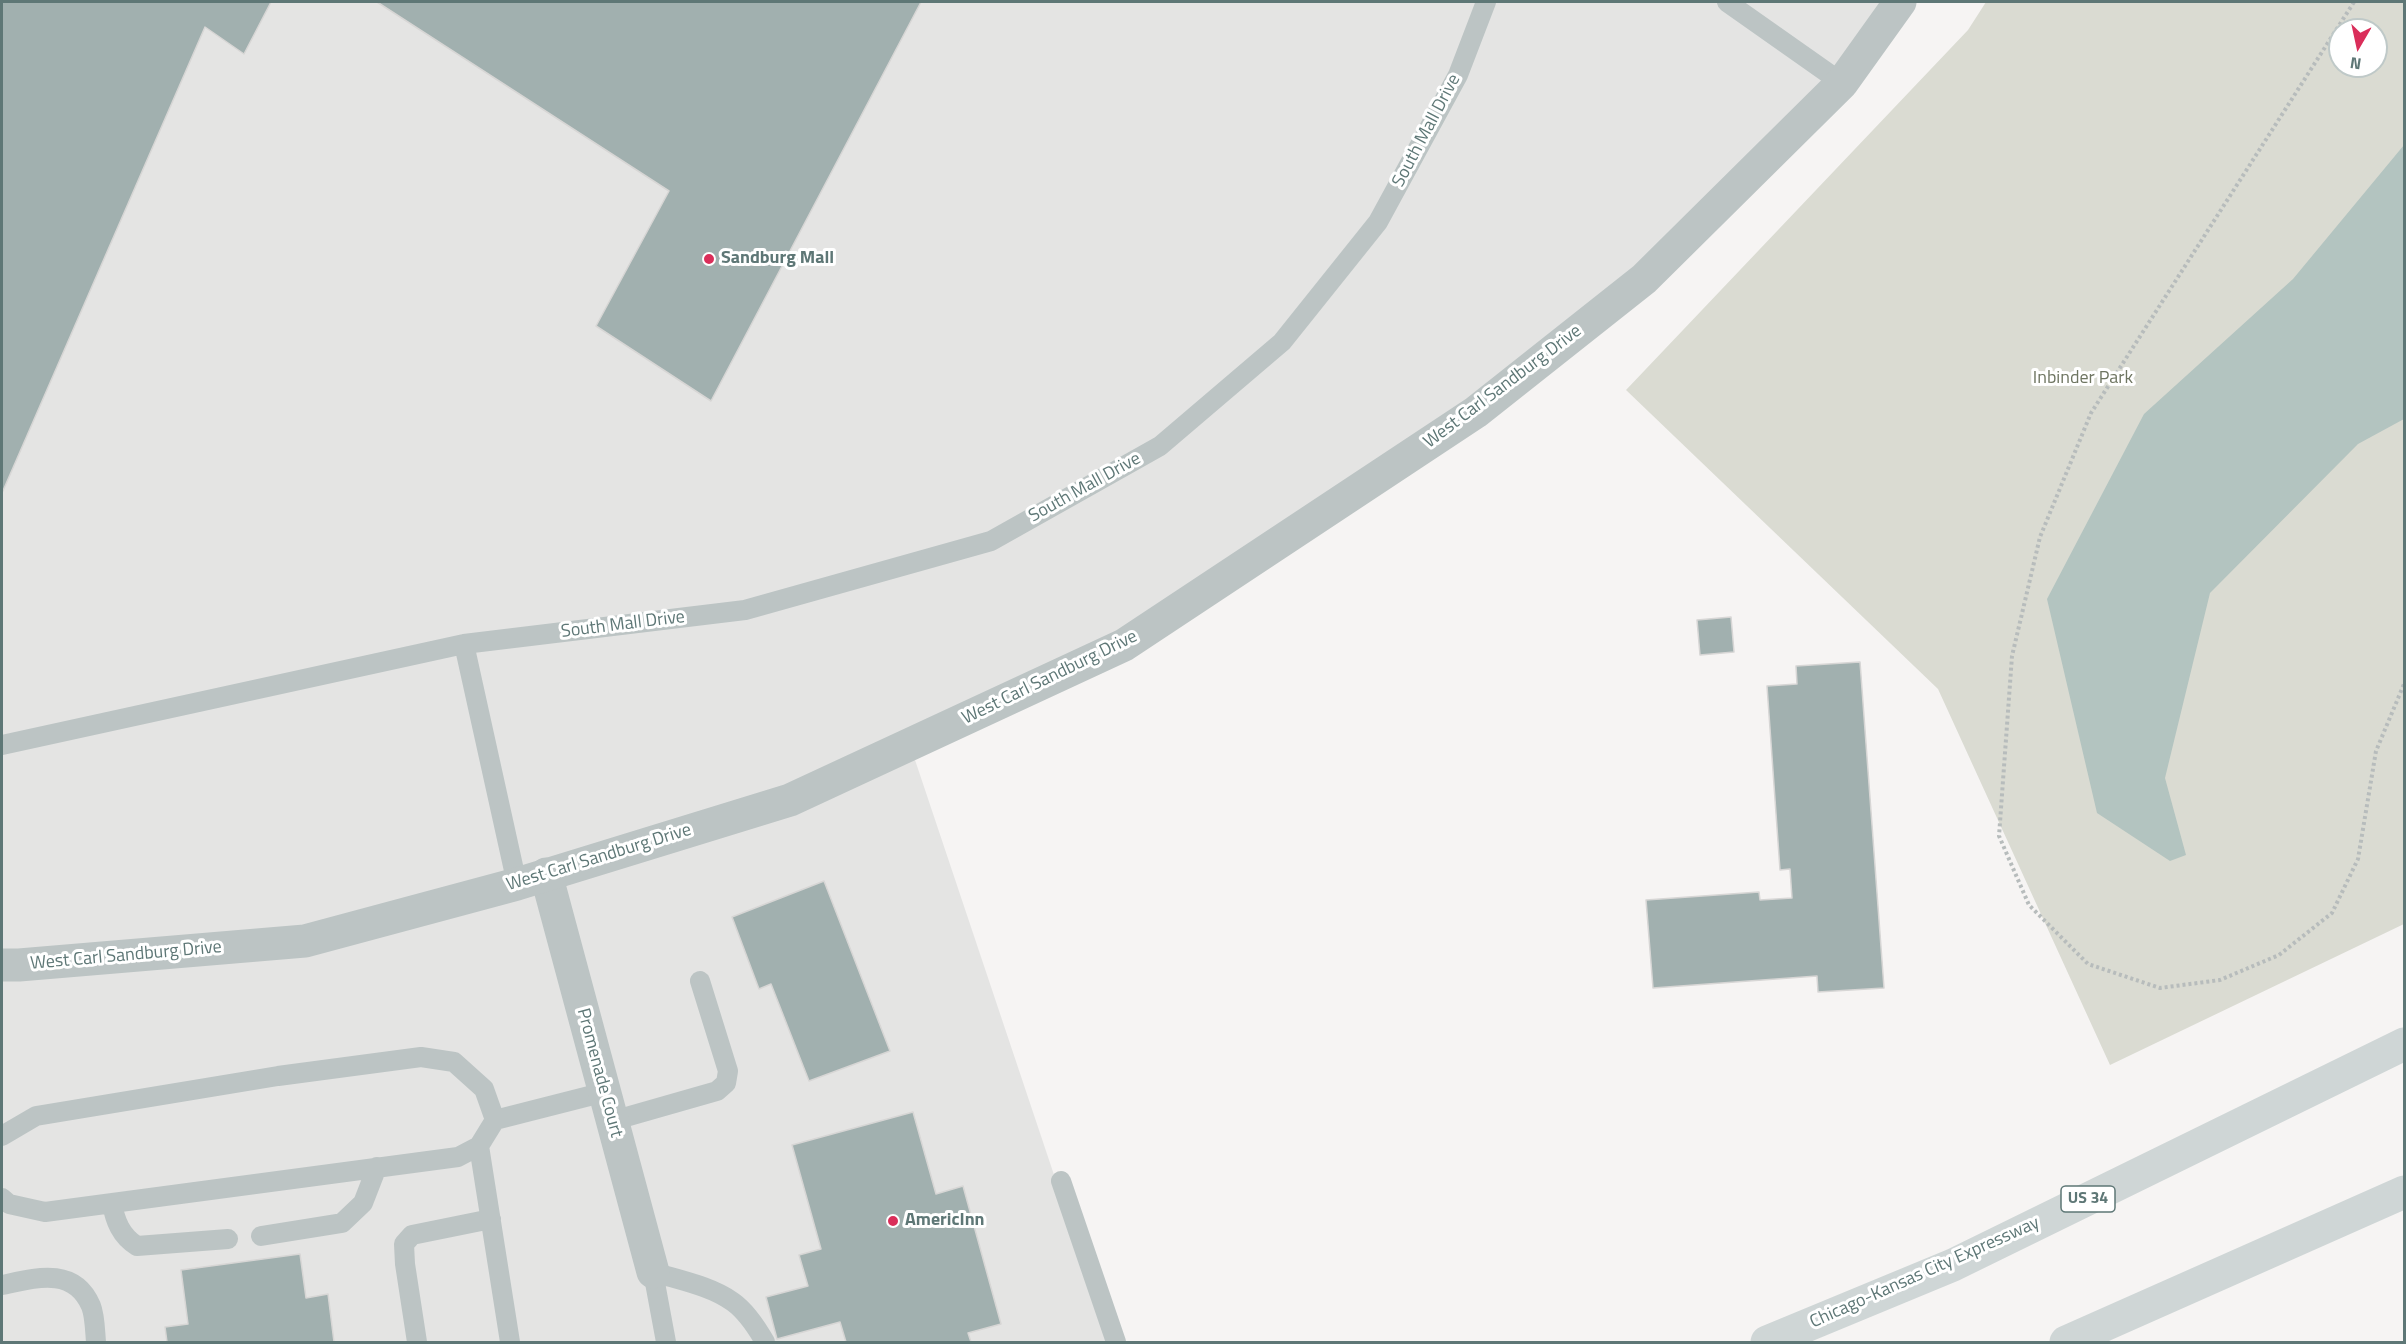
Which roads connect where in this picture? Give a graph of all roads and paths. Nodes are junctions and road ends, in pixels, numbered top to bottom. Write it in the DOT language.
graph roads {
  1 [pos="1486,2"];
  2 [pos="1727,2"];
  3 [pos="1900,2"];
  4 [pos="2354,2"];
  5 [pos="1842,83"];
  6 [pos="464,644"];
  7 [pos="2404,684"];
  8 [pos="2,746"];
  9 [pos="531,879"];
  10 [pos="2,965"];
  11 [pos="700,981"];
  12 [pos="2404,1044"];
  13 [pos="608,1106"];
  14 [pos="495,1120"];
  15 [pos="2,1136"];
  16 [pos="479,1146"];
  17 [pos="377,1167"];
  18 [pos="1061,1181"];
  19 [pos="2404,1192"];
  20 [pos="2,1198"];
  21 [pos="112,1203"];
  22 [pos="491,1219"];
  23 [pos="261,1236"];
  24 [pos="228,1239"];
  25 [pos="653,1272"];
  26 [pos="2,1285"];
  27 [pos="96,1342"];
  28 [pos="417,1342"];
  29 [pos="510,1342"];
  30 [pos="666,1342"];
  31 [pos="765,1342"];
  32 [pos="1116,1342"];
  33 [pos="1767,1342"];
  34 [pos="2066,1342"];
  1 -- 6 [label="lane, South Mall Drive"];
  2 -- 5 [label="lane"];
  3 -- 5 [label="street, West Carl Sandburg Drive"];
  4 -- 7 [label="path"];
  5 -- 9 [label="street, West Carl Sandburg Drive"];
  6 -- 8 [label="lane, South Mall Drive"];
  6 -- 9 [label="lane"];
  9 -- 10 [label="street, West Carl Sandburg Drive"];
  9 -- 13 [label="street, Promenade Court"];
  11 -- 13 [label="lane"];
  12 -- 33 [label="highway, Chicago-Kansas City Expressway / US 34"];
  13 -- 14 [label="lane"];
  13 -- 25 [label="street, Promenade Court"];
  14 -- 15 [label="lane"];
  14 -- 16 [label="lane"];
  16 -- 17 [label="lane"];
  16 -- 22 [label="lane"];
  17 -- 21 [label="lane"];
  17 -- 23 [label="lane"];
  18 -- 32 [label="lane"];
  19 -- 34 [label="highway"];
  20 -- 21 [label="lane"];
  21 -- 24 [label="lane"];
  22 -- 28 [label="lane"];
  22 -- 29 [label="lane"];
  25 -- 30 [label="lane"];
  25 -- 31 [label="lane"];
  26 -- 27 [label="lane"];
}
